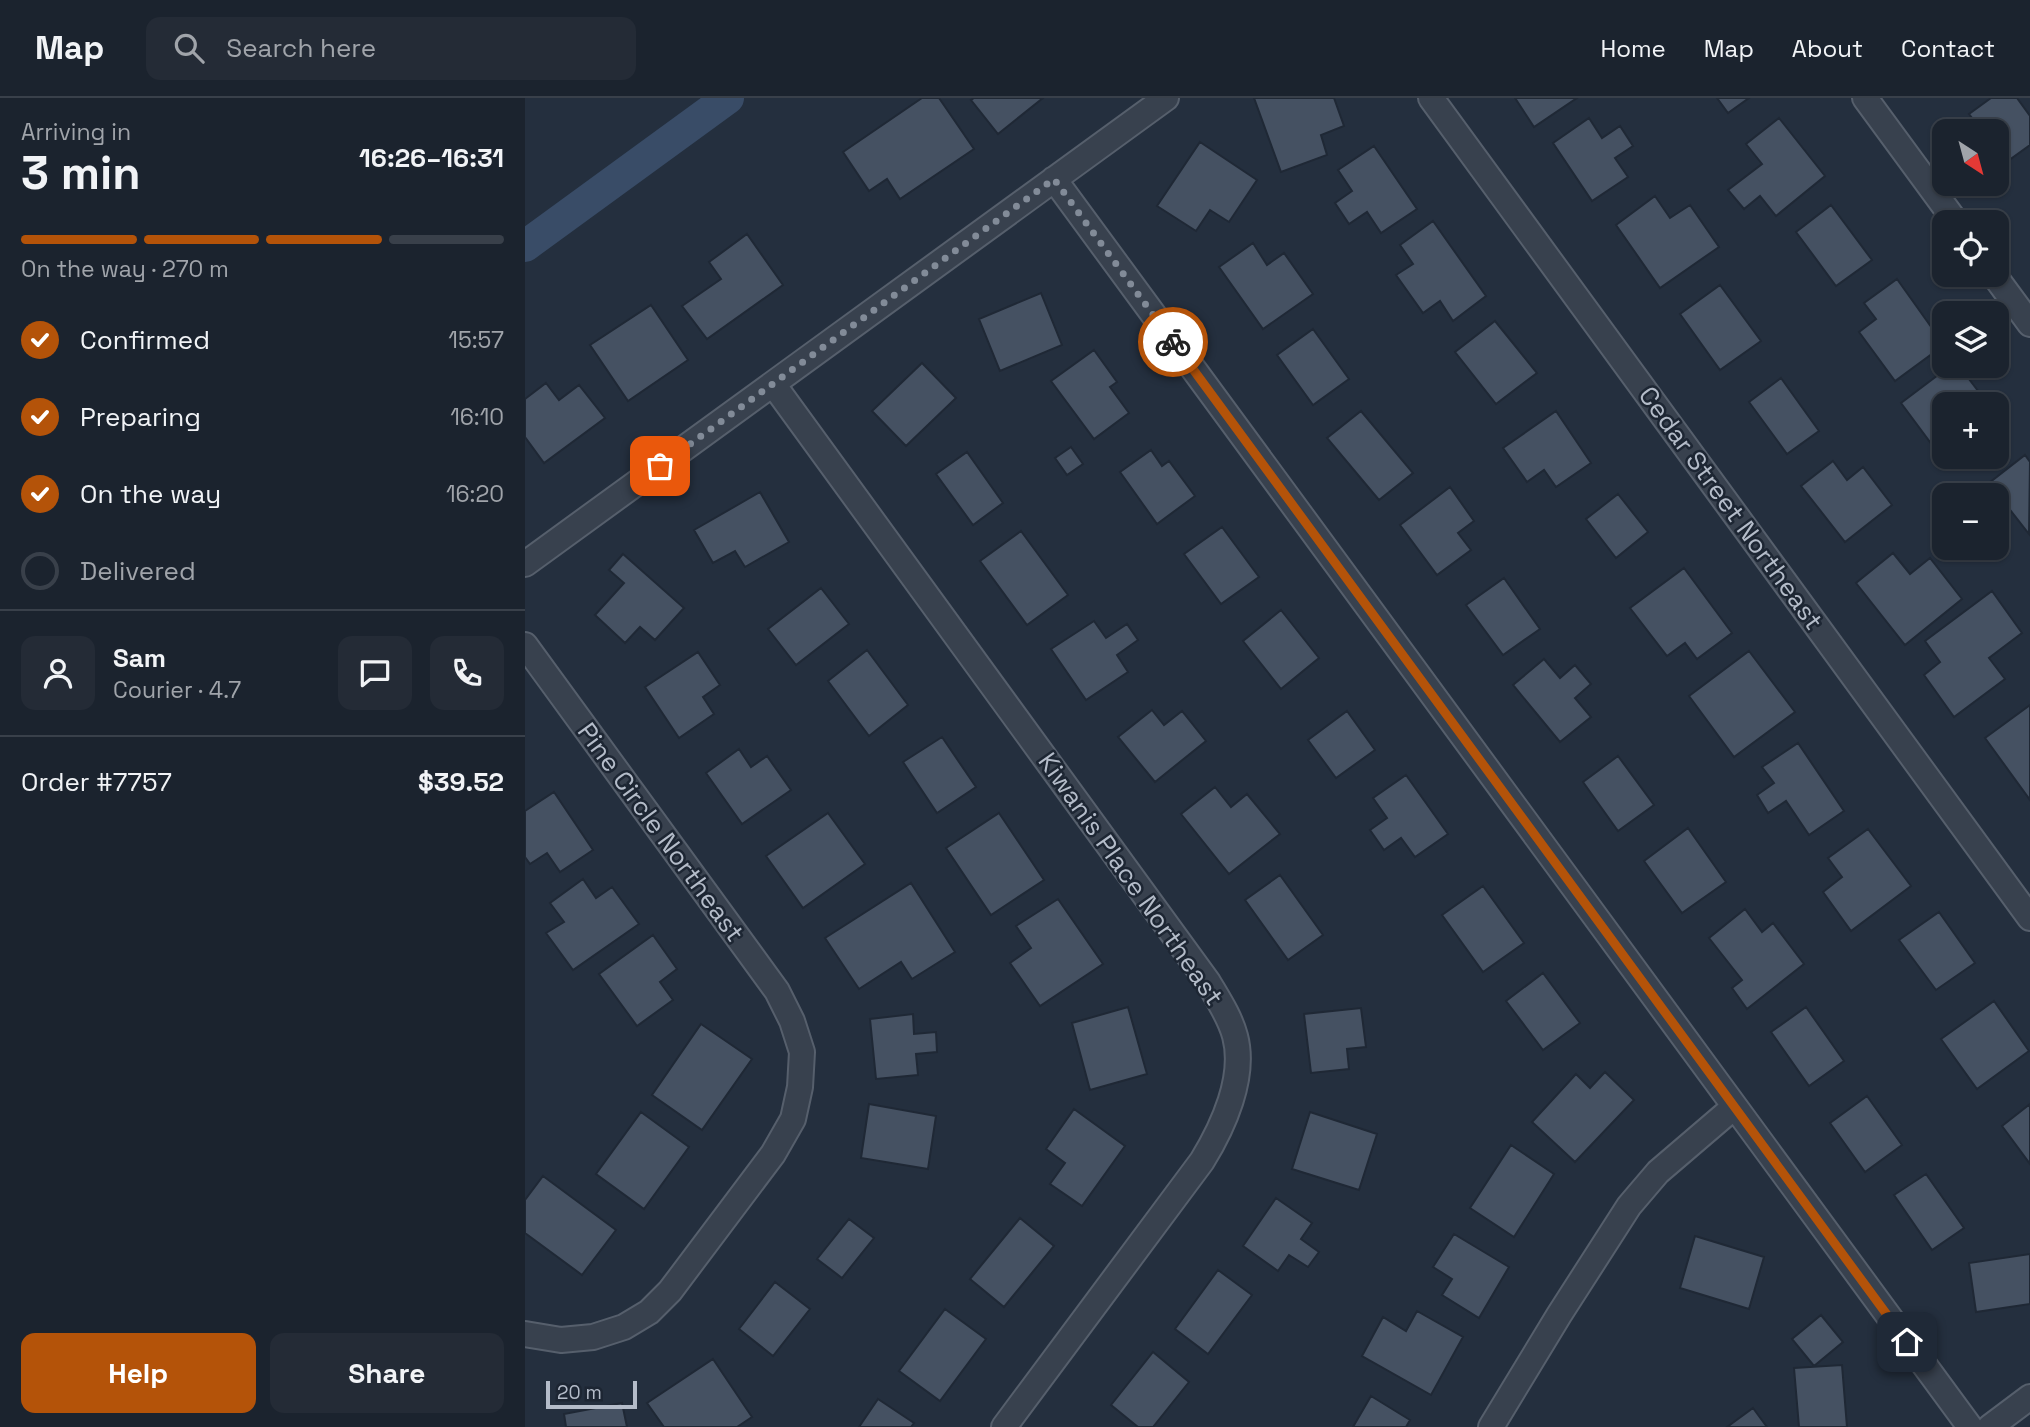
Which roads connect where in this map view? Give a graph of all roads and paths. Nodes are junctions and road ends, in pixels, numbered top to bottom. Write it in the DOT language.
graph roads {
  1 [pos="1166,98"];
  2 [pos="1431,98"];
  3 [pos="1865,98"];
  4 [pos="1054,179"];
  5 [pos="1947,210"];
  6 [pos="2003,287"];
  7 [pos="2030,324"];
  8 [pos="773,384"];
  9 [pos="525,564"];
  10 [pos="525,645"];
  11 [pos="2030,918"];
  12 [pos="1734,1107"];
  13 [pos="525,1334"];
  14 [pos="2030,1398"];
  15 [pos="1004,1427"];
  16 [pos="1491,1427"];
  17 [pos="1970,1427"];
  18 [pos="1990,1427"];
  1 -- 4 [label="street"];
  2 -- 11 [label="street, Cedar Street Northeast"];
  3 -- 5 [label="street"];
  4 -- 8 [label="street"];
  4 -- 12 [label="street"];
  6 -- 7 [label="street"];
  8 -- 9 [label="street"];
  8 -- 15 [label="street, Kiwanis Place Northeast"];
  10 -- 13 [label="street, Pine Circle Northeast"];
  12 -- 16 [label="street"];
  12 -- 17 [label="street"];
  14 -- 18 [label="street"];
}
